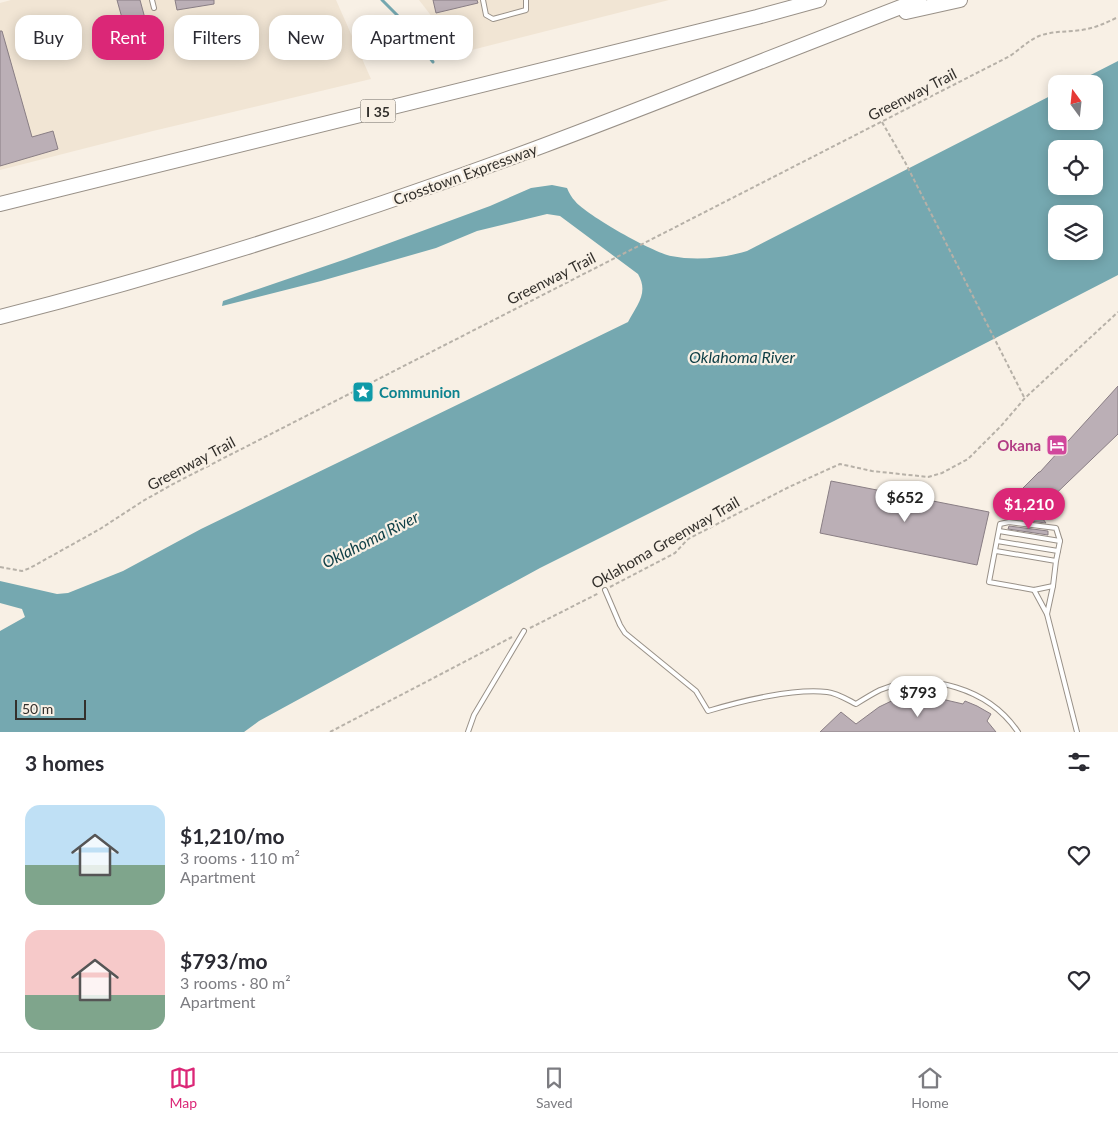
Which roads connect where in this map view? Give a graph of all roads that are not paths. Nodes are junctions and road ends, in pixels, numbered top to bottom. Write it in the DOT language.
graph roads {
  1 [pos="152,0"];
  2 [pos="484,0"];
  3 [pos="526,0"];
  4 [pos="795,0"];
  5 [pos="819,0"];
  6 [pos="919,0"];
  7 [pos="960,0"];
  8 [pos="154,8"];
  9 [pos="757,17"];
  10 [pos="862,22"];
  11 [pos="0,204"];
  12 [pos="0,317"];
  13 [pos="999,531"];
  14 [pos="997,540"];
  15 [pos="1060,541"];
  16 [pos="996,551"];
  17 [pos="1058,551"];
  18 [pos="1056,561"];
  19 [pos="1054,586"];
  20 [pos="605,590"];
  21 [pos="1034,590"];
  22 [pos="1047,614"];
  23 [pos="524,631"];
  24 [pos="468,732"];
  25 [pos="1018,732"];
  26 [pos="1077,732"];
  1 -- 8 [label="lane"];
  2 -- 3 [label="lane"];
  4 -- 9 [label="highway"];
  5 -- 9 [label="highway, I 35"];
  6 -- 10 [label="highway, Crosstown Expressway"];
  7 -- 10 [label="highway"];
  9 -- 11 [label="highway, I 35"];
  10 -- 12 [label="highway, Crosstown Expressway"];
  13 -- 14 [label="lane"];
  13 -- 15 [label="lane"];
  13 -- 15 [label="lane"];
  14 -- 16 [label="lane"];
  14 -- 17 [label="lane"];
  15 -- 17 [label="lane"];
  16 -- 18 [label="lane"];
  16 -- 21 [label="lane"];
  17 -- 18 [label="lane"];
  18 -- 19 [label="lane"];
  19 -- 21 [label="lane"];
  19 -- 22 [label="lane"];
  20 -- 25 [label="lane"];
  21 -- 22 [label="lane"];
  22 -- 26 [label="lane"];
  23 -- 24 [label="lane"];
}
